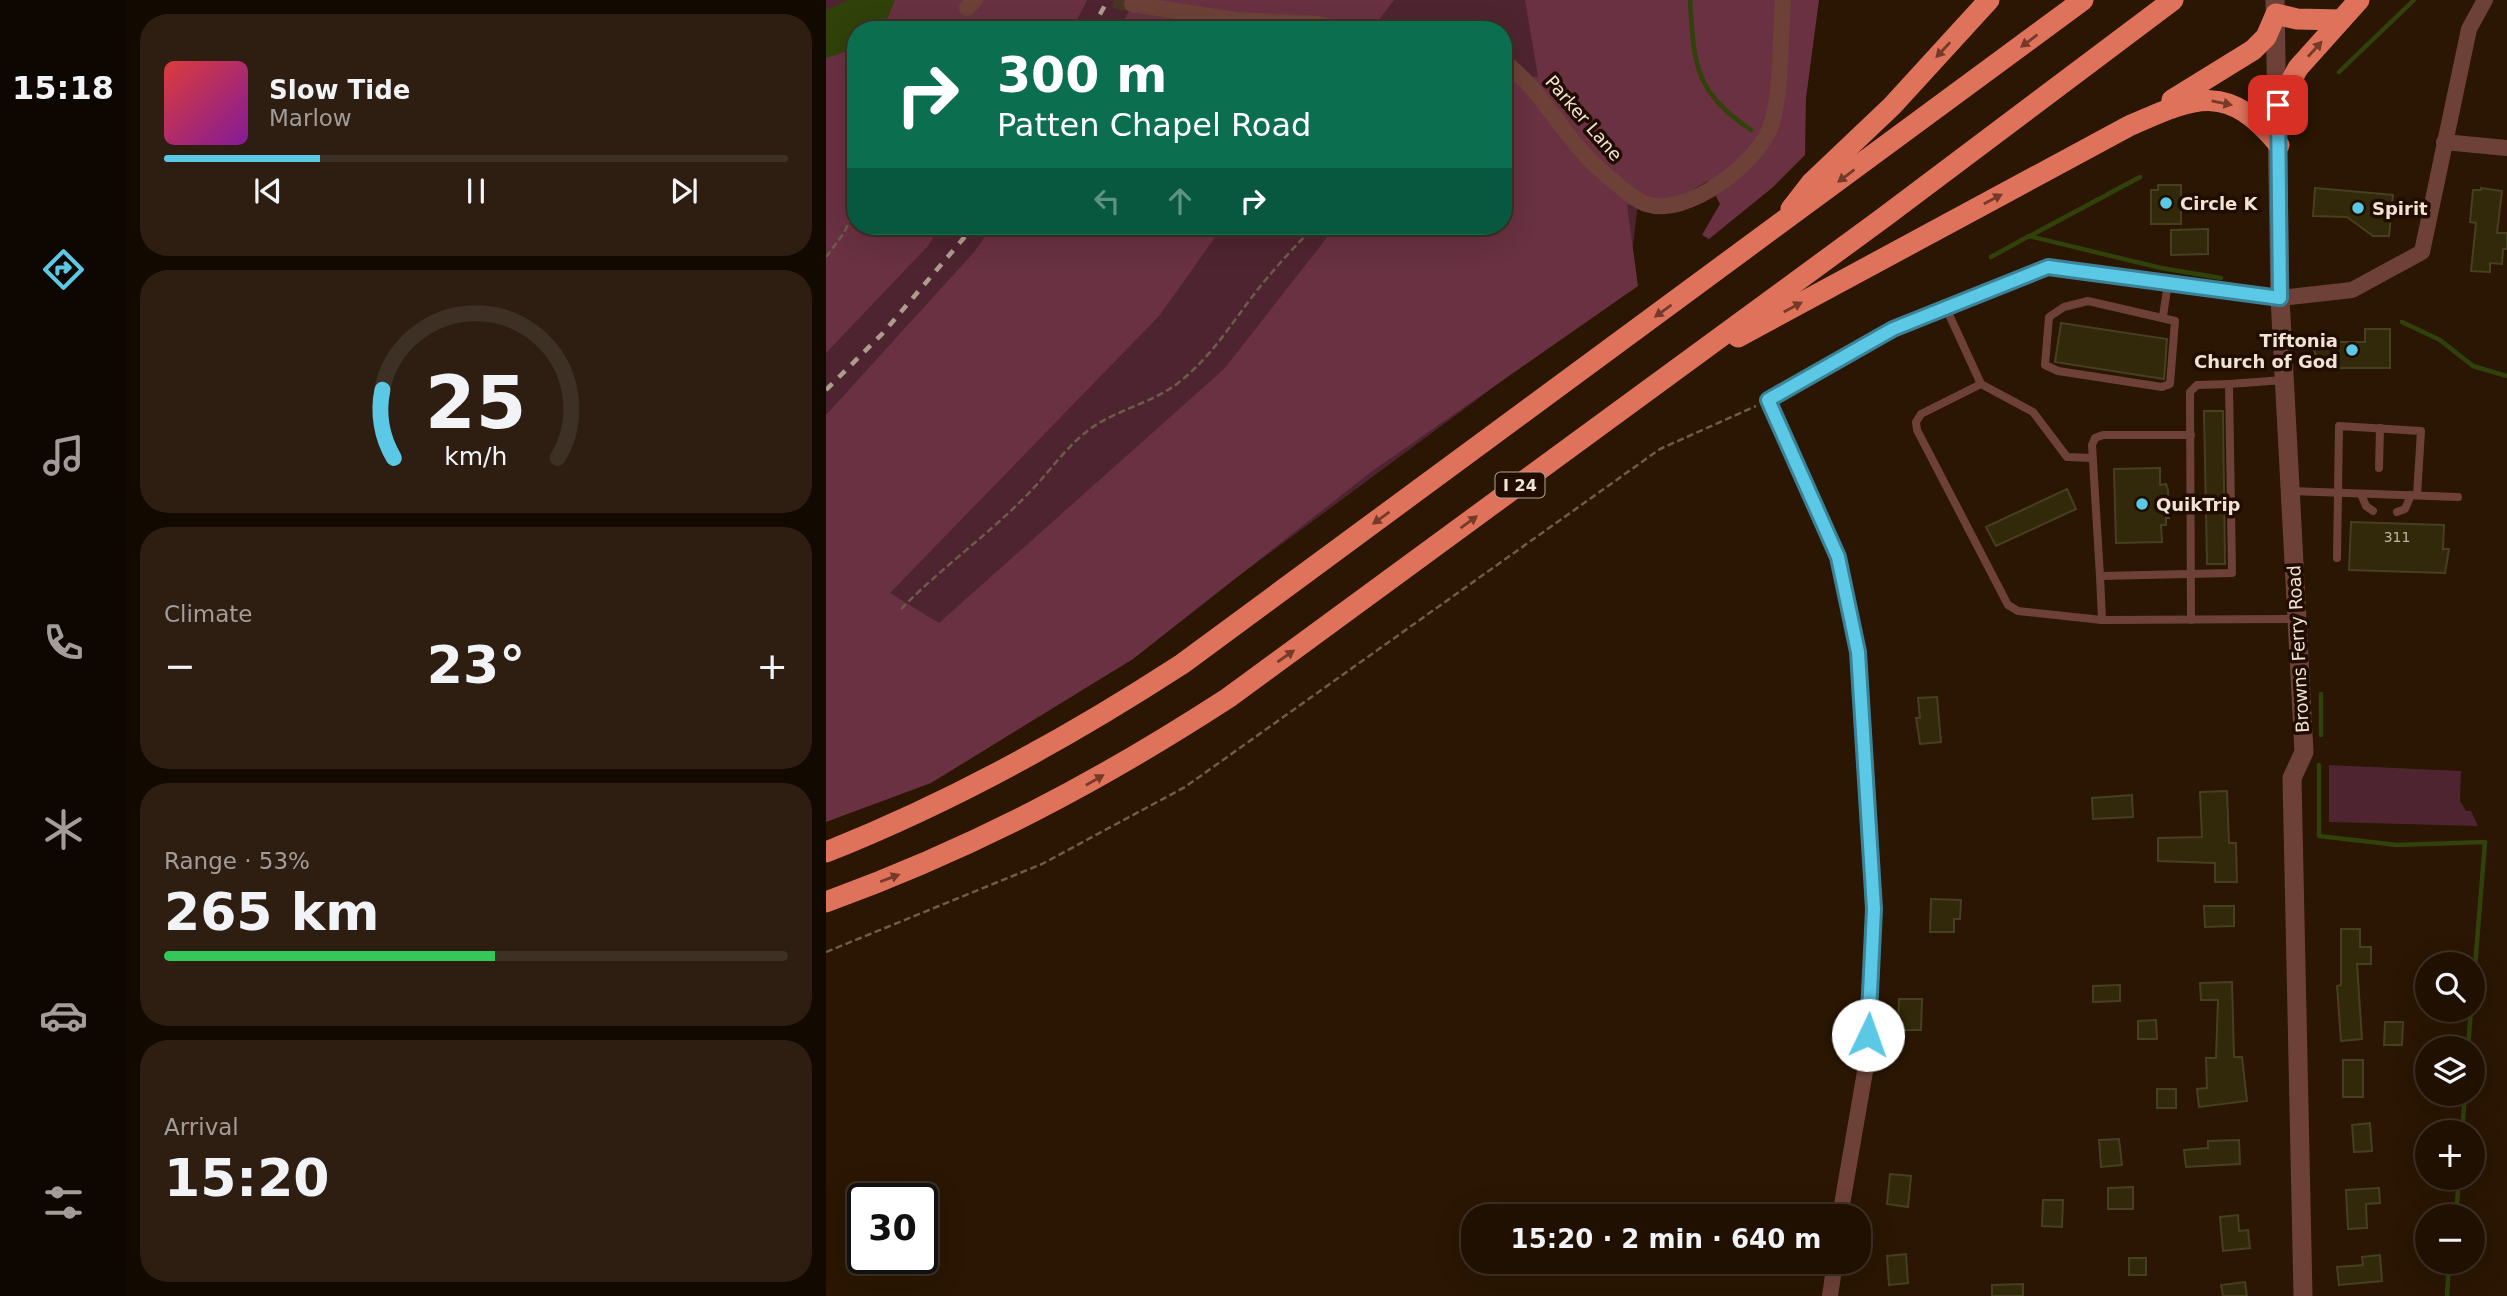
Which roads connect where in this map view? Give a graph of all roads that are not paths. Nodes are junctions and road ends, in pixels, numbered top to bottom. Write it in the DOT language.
graph roads {
  1 [pos="1783,0"];
  2 [pos="1989,0"];
  3 [pos="2084,0"];
  4 [pos="2173,0"];
  5 [pos="2359,0"];
  6 [pos="2486,0"];
  7 [pos="1132,4"];
  8 [pos="2276,7"];
  9 [pos="2341,20"];
  10 [pos="1257,21"];
  11 [pos="1512,68"];
  12 [pos="2278,105"];
  13 [pos="2129,126"];
  14 [pos="2444,142"];
  15 [pos="2279,145"];
  16 [pos="2507,148"];
  17 [pos="1773,231"];
  18 [pos="2168,283"];
  19 [pos="2280,298"];
  20 [pos="1946,308"];
  21 [pos="2163,316"];
  22 [pos="1669,375"];
  23 [pos="2284,380"];
  24 [pos="1981,384"];
  25 [pos="2229,384"];
  26 [pos="2380,428"];
  27 [pos="2191,435"];
  28 [pos="2092,458"];
  29 [pos="2379,468"];
  30 [pos="2290,491"];
  31 [pos="2339,493"];
  32 [pos="2361,494"];
  33 [pos="2414,495"];
  34 [pos="2458,497"];
  35 [pos="2373,511"];
  36 [pos="2397,512"];
  37 [pos="2337,558"];
  38 [pos="2191,575"];
  39 [pos="2100,576"];
  40 [pos="2297,619"];
  41 [pos="2102,620"];
  42 [pos="2191,620"];
  43 [pos="826,852"];
  44 [pos="826,902"];
  45 [pos="1842,1204"];
  46 [pos="1833,1274"];
  47 [pos="1830,1296"];
  48 [pos="2303,1296"];
  1 -- 11 [label="street, Parker Lane"];
  2 -- 17 [label="highway, one-way"];
  3 -- 17 [label="highway, one-way"];
  4 -- 22 [label="highway, I 24"];
  5 -- 9 [label="highway"];
  6 -- 14 [label="street"];
  7 -- 10 [label="street"];
  8 -- 9 [label="highway"];
  8 -- 12 [label="street, Browns Ferry Road"];
  8 -- 13 [label="highway"];
  12 -- 9 [label="highway, one-way"];
  12 -- 15 [label="street, Browns Ferry Road"];
  13 -- 15 [label="highway, one-way"];
  22 -- 13 [label="highway, one-way"];
  14 -- 16 [label="street"];
  14 -- 19 [label="street"];
  15 -- 19 [label="street, Browns Ferry Road"];
  17 -- 43 [label="highway, one-way"];
  18 -- 19 [label="street"];
  18 -- 20 [label="street"];
  18 -- 21 [label="lane"];
  19 -- 23 [label="street, Browns Ferry Road"];
  20 -- 24 [label="lane"];
  20 -- 45 [label="street"];
  21 -- 21 [label="lane"];
  44 -- 22 [label="highway, I 24, one-way"];
  23 -- 25 [label="lane"];
  23 -- 30 [label="street, Browns Ferry Road"];
  24 -- 28 [label="lane"];
  24 -- 41 [label="lane"];
  25 -- 27 [label="lane"];
  25 -- 38 [label="lane"];
  26 -- 29 [label="lane"];
  26 -- 31 [label="lane"];
  26 -- 33 [label="lane"];
  27 -- 28 [label="lane"];
  27 -- 38 [label="lane"];
  28 -- 39 [label="lane"];
  30 -- 31 [label="lane"];
  30 -- 40 [label="street, Browns Ferry Road"];
  31 -- 32 [label="lane"];
  31 -- 37 [label="lane"];
  32 -- 33 [label="lane"];
  32 -- 35 [label="lane"];
  33 -- 34 [label="lane"];
  33 -- 36 [label="lane"];
  38 -- 39 [label="lane"];
  38 -- 42 [label="lane"];
  39 -- 41 [label="lane"];
  40 -- 42 [label="lane"];
  40 -- 48 [label="street, Browns Ferry Road"];
  41 -- 42 [label="lane"];
  46 -- 47 [label="street"];
}
